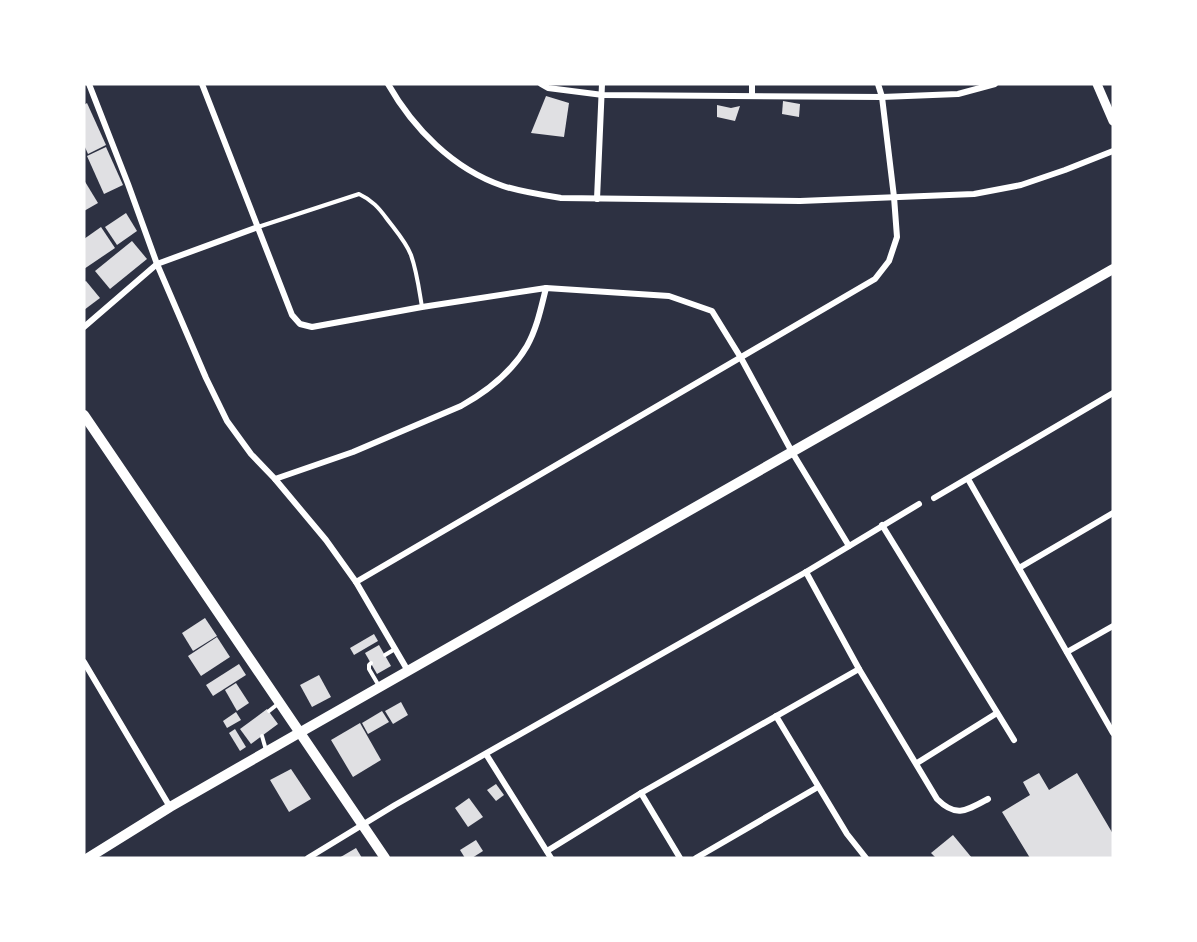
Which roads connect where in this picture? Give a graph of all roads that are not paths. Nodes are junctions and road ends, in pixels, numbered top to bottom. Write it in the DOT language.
graph roads {
  1 [pos="89,84"];
  2 [pos="202,84"];
  3 [pos="388,84"];
  4 [pos="541,84"];
  5 [pos="602,84"];
  6 [pos="752,84"];
  7 [pos="878,84"];
  8 [pos="995,84"];
  9 [pos="1097,84"];
  10 [pos="986,86"];
  11 [pos="603,95"];
  12 [pos="752,96"];
  13 [pos="882,97"];
  14 [pos="1113,121"];
  15 [pos="1113,151"];
  16 [pos="894,196"];
  17 [pos="597,199"];
  18 [pos="258,227"];
  19 [pos="157,264"];
  20 [pos="1113,269"];
  21 [pos="546,288"];
  22 [pos="422,307"];
  23 [pos="84,327"];
  24 [pos="741,358"];
  25 [pos="1113,393"];
  26 [pos="84,415"];
  27 [pos="792,452"];
  28 [pos="968,478"];
  29 [pos="275,479"];
  30 [pos="934,498"];
  31 [pos="919,504"];
  32 [pos="1113,513"];
  33 [pos="882,525"];
  34 [pos="849,546"];
  35 [pos="1019,568"];
  36 [pos="806,572"];
  37 [pos="356,582"];
  38 [pos="1113,626"];
  39 [pos="396,648"];
  40 [pos="1067,652"];
  41 [pos="385,655"];
  42 [pos="84,662"];
  43 [pos="371,663"];
  44 [pos="859,669"];
  45 [pos="408,671"];
  46 [pos="380,688"];
  47 [pos="279,702"];
  48 [pos="269,711"];
  49 [pos="997,713"];
  50 [pos="776,716"];
  51 [pos="299,733"];
  52 [pos="1113,733"];
  53 [pos="262,736"];
  54 [pos="1014,740"];
  55 [pos="266,751"];
  56 [pos="486,754"];
  57 [pos="917,763"];
  58 [pos="818,787"];
  59 [pos="641,793"];
  60 [pos="988,799"];
  61 [pos="170,807"];
  62 [pos="362,825"];
  63 [pos="547,851"];
  64 [pos="88,858"];
  65 [pos="308,858"];
  66 [pos="385,858"];
  67 [pos="551,858"];
  68 [pos="680,858"];
  69 [pos="696,858"];
  70 [pos="866,858"];
  1 -- 19 [label="street"];
  2 -- 18 [label="street"];
  3 -- 17 [label="street"];
  4 -- 11 [label="street"];
  5 -- 11 [label="street"];
  6 -- 12 [label="street"];
  7 -- 13 [label="street"];
  8 -- 10 [label="street"];
  9 -- 14 [label="street"];
  10 -- 13 [label="street"];
  11 -- 12 [label="street"];
  11 -- 17 [label="street"];
  12 -- 13 [label="street"];
  13 -- 16 [label="street"];
  15 -- 16 [label="street"];
  16 -- 17 [label="street"];
  16 -- 24 [label="street"];
  18 -- 19 [label="street"];
  18 -- 22 [label="street"];
  18 -- 22 [label="lane"];
  19 -- 23 [label="street"];
  19 -- 29 [label="street"];
  20 -- 27 [label="main road"];
  21 -- 22 [label="street"];
  21 -- 24 [label="street"];
  21 -- 29 [label="street"];
  24 -- 27 [label="street"];
  24 -- 37 [label="street"];
  25 -- 28 [label="street"];
  26 -- 47 [label="main road"];
  27 -- 34 [label="street"];
  27 -- 45 [label="main road"];
  28 -- 30 [label="street"];
  28 -- 35 [label="street"];
  29 -- 37 [label="street"];
  31 -- 33 [label="street"];
  32 -- 35 [label="street"];
  33 -- 34 [label="street"];
  33 -- 49 [label="street"];
  34 -- 36 [label="street"];
  35 -- 40 [label="street"];
  36 -- 44 [label="street"];
  36 -- 56 [label="street"];
  37 -- 39 [label="street"];
  38 -- 40 [label="street"];
  39 -- 41 [label="lane"];
  39 -- 45 [label="street"];
  40 -- 52 [label="street"];
  42 -- 61 [label="street"];
  43 -- 46 [label="lane"];
  44 -- 50 [label="street"];
  44 -- 57 [label="street"];
  45 -- 46 [label="main road"];
  46 -- 51 [label="main road"];
  47 -- 48 [label="lane"];
  47 -- 51 [label="main road"];
  49 -- 54 [label="street"];
  49 -- 57 [label="street"];
  50 -- 58 [label="street"];
  50 -- 59 [label="street"];
  51 -- 55 [label="main road"];
  51 -- 62 [label="main road"];
  53 -- 55 [label="lane"];
  55 -- 61 [label="main road"];
  56 -- 62 [label="street"];
  56 -- 63 [label="street"];
  57 -- 60 [label="street"];
  58 -- 69 [label="street"];
  58 -- 70 [label="street"];
  59 -- 63 [label="street"];
  59 -- 68 [label="street"];
  61 -- 64 [label="main road"];
  62 -- 65 [label="street"];
  62 -- 66 [label="main road"];
  63 -- 67 [label="street"];
}
